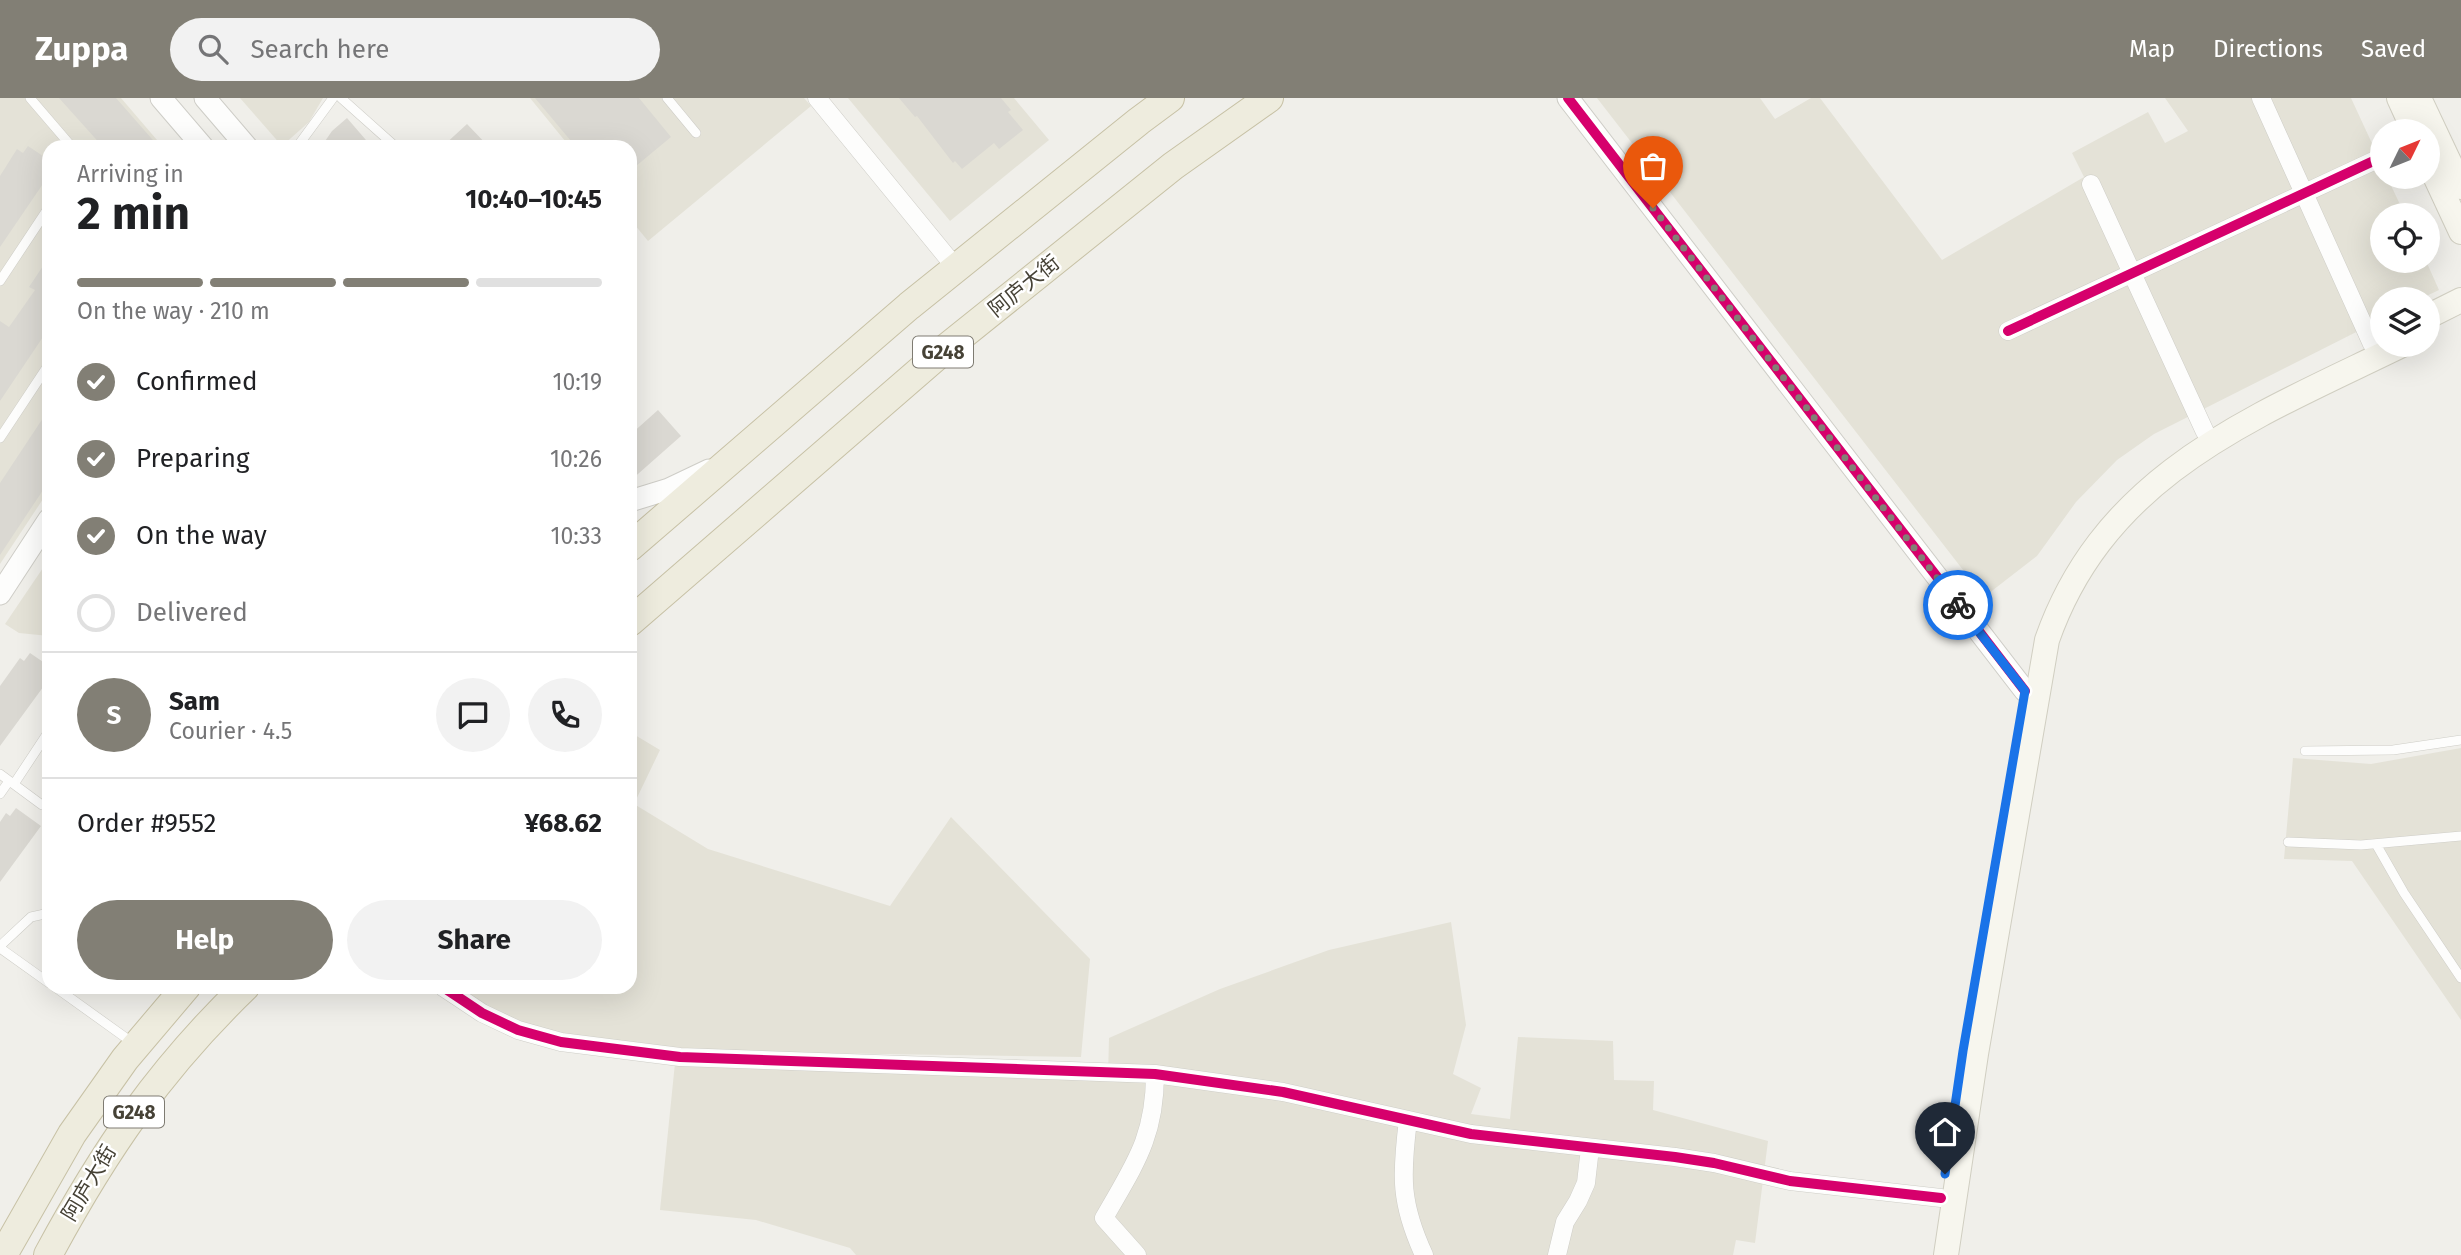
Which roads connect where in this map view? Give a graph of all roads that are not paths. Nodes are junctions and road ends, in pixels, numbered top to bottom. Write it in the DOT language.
graph roads {
  1 [pos="30,98"];
  2 [pos="161,98"];
  3 [pos="205,98"];
  4 [pos="333,98"];
  5 [pos="341,98"];
  6 [pos="667,98"];
  7 [pos="817,98"];
  8 [pos="1170,98"];
  9 [pos="1269,98"];
  10 [pos="1568,98"];
  11 [pos="2261,98"];
  12 [pos="2399,98"];
  13 [pos="2419,98"];
  14 [pos="2409,119"];
  15 [pos="696,133"];
  16 [pos="66,140"];
  17 [pos="196,140"];
  18 [pos="241,140"];
  19 [pos="302,140"];
  20 [pos="388,140"];
  21 [pos="2370,163"];
  22 [pos="2091,184"];
  23 [pos="2440,187"];
  24 [pos="2461,187"];
  25 [pos="2304,194"];
  26 [pos="42,218"];
  27 [pos="2461,232"];
  28 [pos="956,268"];
  29 [pos="2132,274"];
  30 [pos="0,281"];
  31 [pos="2461,300"];
  32 [pos="2440,310"];
  33 [pos="2461,316"];
  34 [pos="2440,326"];
  35 [pos="2370,328"];
  36 [pos="2008,331"];
  37 [pos="2370,345"];
  38 [pos="2377,357"];
  39 [pos="42,375"];
  40 [pos="2205,432"];
  41 [pos="0,438"];
  42 [pos="733,458"];
  43 [pos="637,499"];
  44 [pos="42,530"];
  45 [pos="637,541"];
  46 [pos="0,594"];
  47 [pos="637,616"];
  48 [pos="2025,691"];
  49 [pos="2461,740"];
  50 [pos="42,741"];
  51 [pos="2305,751"];
  52 [pos="0,774"];
  53 [pos="12,783"];
  54 [pos="0,794"];
  55 [pos="42,805"];
  56 [pos="2461,836"];
  57 [pos="2288,842"];
  58 [pos="2376,844"];
  59 [pos="42,915"];
  60 [pos="0,947"];
  61 [pos="2461,958"];
  62 [pos="2449,960"];
  63 [pos="42,978"];
  64 [pos="2461,978"];
  65 [pos="65,994"];
  66 [pos="180,994"];
  67 [pos="238,994"];
  68 [pos="454,994"];
  69 [pos="136,1045"];
  70 [pos="1156,1074"];
  71 [pos="1408,1120"];
  72 [pos="1590,1148"];
  73 [pos="1941,1198"];
  74 [pos="3,1255"];
  75 [pos="48,1255"];
  76 [pos="1137,1255"];
  77 [pos="1424,1255"];
  78 [pos="1557,1255"];
  79 [pos="1933,1255"];
  80 [pos="1946,1255"];
  1 -- 16 [label="lane"];
  2 -- 17 [label="street"];
  3 -- 18 [label="street"];
  4 -- 19 [label="lane"];
  5 -- 20 [label="lane"];
  6 -- 15 [label="lane"];
  7 -- 28 [label="street"];
  8 -- 28 [label="highway, G248"];
  9 -- 47 [label="highway, 阿庐大街 / G248"];
  10 -- 48 [label="street"];
  11 -- 25 [label="street"];
  12 -- 14 [label="main road"];
  13 -- 24 [label="main road"];
  21 -- 25 [label="street"];
  22 -- 29 [label="street"];
  23 -- 27 [label="main road"];
  25 -- 29 [label="street"];
  25 -- 35 [label="street"];
  26 -- 30 [label="lane"];
  28 -- 42 [label="highway, G248"];
  29 -- 36 [label="street"];
  29 -- 40 [label="street"];
  31 -- 32 [label="main road"];
  33 -- 34 [label="main road"];
  37 -- 40 [label="main road"];
  38 -- 80 [label="main road"];
  39 -- 41 [label="lane"];
  40 -- 48 [label="main road"];
  42 -- 43 [label="street"];
  42 -- 45 [label="highway, G248"];
  44 -- 46 [label="street"];
  48 -- 73 [label="main road"];
  49 -- 51 [label="lane"];
  50 -- 53 [label="lane"];
  52 -- 53 [label="lane"];
  53 -- 54 [label="lane"];
  53 -- 55 [label="lane"];
  56 -- 58 [label="lane"];
  57 -- 58 [label="lane"];
  58 -- 62 [label="lane"];
  59 -- 60 [label="lane"];
  60 -- 63 [label="lane"];
  61 -- 62 [label="lane"];
  62 -- 64 [label="lane"];
  65 -- 69 [label="lane"];
  66 -- 69 [label="highway, G248"];
  67 -- 75 [label="highway, 阿庐大街 / G248"];
  68 -- 70 [label="street"];
  69 -- 74 [label="highway, G248"];
  70 -- 71 [label="street"];
  70 -- 76 [label="street"];
  71 -- 72 [label="street"];
  71 -- 77 [label="street"];
  72 -- 73 [label="street"];
  72 -- 78 [label="street"];
  73 -- 79 [label="main road"];
}
